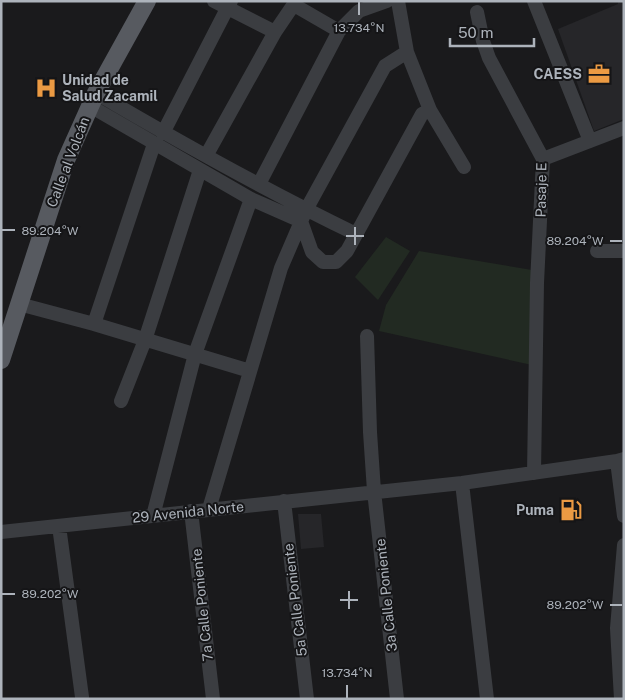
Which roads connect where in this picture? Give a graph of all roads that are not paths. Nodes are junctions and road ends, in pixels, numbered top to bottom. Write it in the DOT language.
graph roads {
  1 [pos="148,1"];
  2 [pos="214,1"];
  3 [pos="387,1"];
  4 [pos="398,1"];
  5 [pos="534,1"];
  6 [pos="295,3"];
  7 [pos="229,5"];
  8 [pos="477,12"];
  9 [pos="339,31"];
  10 [pos="275,32"];
  11 [pos="407,52"];
  12 [pos="93,100"];
  13 [pos="430,110"];
  14 [pos="624,128"];
  15 [pos="158,138"];
  16 [pos="590,141"];
  17 [pos="206,156"];
  18 [pos="543,159"];
  19 [pos="464,167"];
  20 [pos="200,170"];
  21 [pos="259,184"];
  22 [pos="251,199"];
  23 [pos="304,215"];
  24 [pos="356,234"];
  25 [pos="596,251"];
  26 [pos="624,251"];
  27 [pos="19,304"];
  28 [pos="94,324"];
  29 [pos="367,336"];
  30 [pos="145,340"];
  31 [pos="195,354"];
  32 [pos="1,360"];
  33 [pos="250,371"];
  34 [pos="120,401"];
  35 [pos="620,460"];
  36 [pos="534,473"];
  37 [pos="462,482"];
  38 [pos="374,491"];
  39 [pos="284,501"];
  40 [pos="209,509"];
  41 [pos="191,512"];
  42 [pos="153,516"];
  43 [pos="624,516"];
  44 [pos="59,526"];
  45 [pos="1,532"];
  46 [pos="624,545"];
  47 [pos="82,697"];
  48 [pos="212,699"];
  49 [pos="307,699"];
  50 [pos="397,699"];
  51 [pos="487,699"];
  52 [pos="621,699"];
  1 -- 12 [label="main road, Calle al Volcán"];
  2 -- 7 [label="street"];
  3 -- 9 [label="street"];
  4 -- 11 [label="street"];
  5 -- 16 [label="street"];
  6 -- 9 [label="street"];
  6 -- 10 [label="street"];
  7 -- 10 [label="street"];
  7 -- 15 [label="street"];
  8 -- 18 [label="street, Pasaje E"];
  9 -- 21 [label="street"];
  10 -- 17 [label="street"];
  11 -- 13 [label="street"];
  11 -- 23 [label="street"];
  12 -- 15 [label="street"];
  12 -- 27 [label="main road, Calle al Volcán"];
  13 -- 19 [label="street"];
  13 -- 24 [label="street"];
  14 -- 16 [label="street"];
  15 -- 17 [label="street"];
  15 -- 20 [label="street"];
  15 -- 28 [label="street"];
  16 -- 18 [label="street"];
  17 -- 21 [label="street"];
  18 -- 36 [label="street, Pasaje E"];
  20 -- 22 [label="street"];
  20 -- 30 [label="street"];
  21 -- 23 [label="street"];
  22 -- 23 [label="street"];
  22 -- 31 [label="street"];
  23 -- 24 [label="street"];
  23 -- 24 [label="street"];
  23 -- 33 [label="street"];
  25 -- 26 [label="street"];
  27 -- 28 [label="street"];
  27 -- 32 [label="main road, Calle al Volcán"];
  28 -- 30 [label="street"];
  29 -- 38 [label="street, 3a Calle Poniente"];
  30 -- 31 [label="street"];
  30 -- 34 [label="street"];
  31 -- 33 [label="street"];
  31 -- 42 [label="street"];
  33 -- 40 [label="street"];
  35 -- 36 [label="street, 29 Avenida Norte"];
  35 -- 43 [label="street"];
  36 -- 37 [label="street, 29 Avenida Norte"];
  37 -- 38 [label="street, 29 Avenida Norte"];
  37 -- 51 [label="street"];
  38 -- 39 [label="street, 29 Avenida Norte"];
  38 -- 50 [label="street, 3a Calle Poniente"];
  39 -- 40 [label="street, 29 Avenida Norte"];
  39 -- 49 [label="street, 5a Calle Poniente"];
  40 -- 41 [label="street, 29 Avenida Norte"];
  41 -- 42 [label="street, 29 Avenida Norte"];
  41 -- 48 [label="street, 7a Calle Poniente"];
  42 -- 44 [label="street, 29 Avenida Norte"];
  44 -- 45 [label="street, 29 Avenida Norte"];
  44 -- 47 [label="street"];
  46 -- 52 [label="street"];
}
